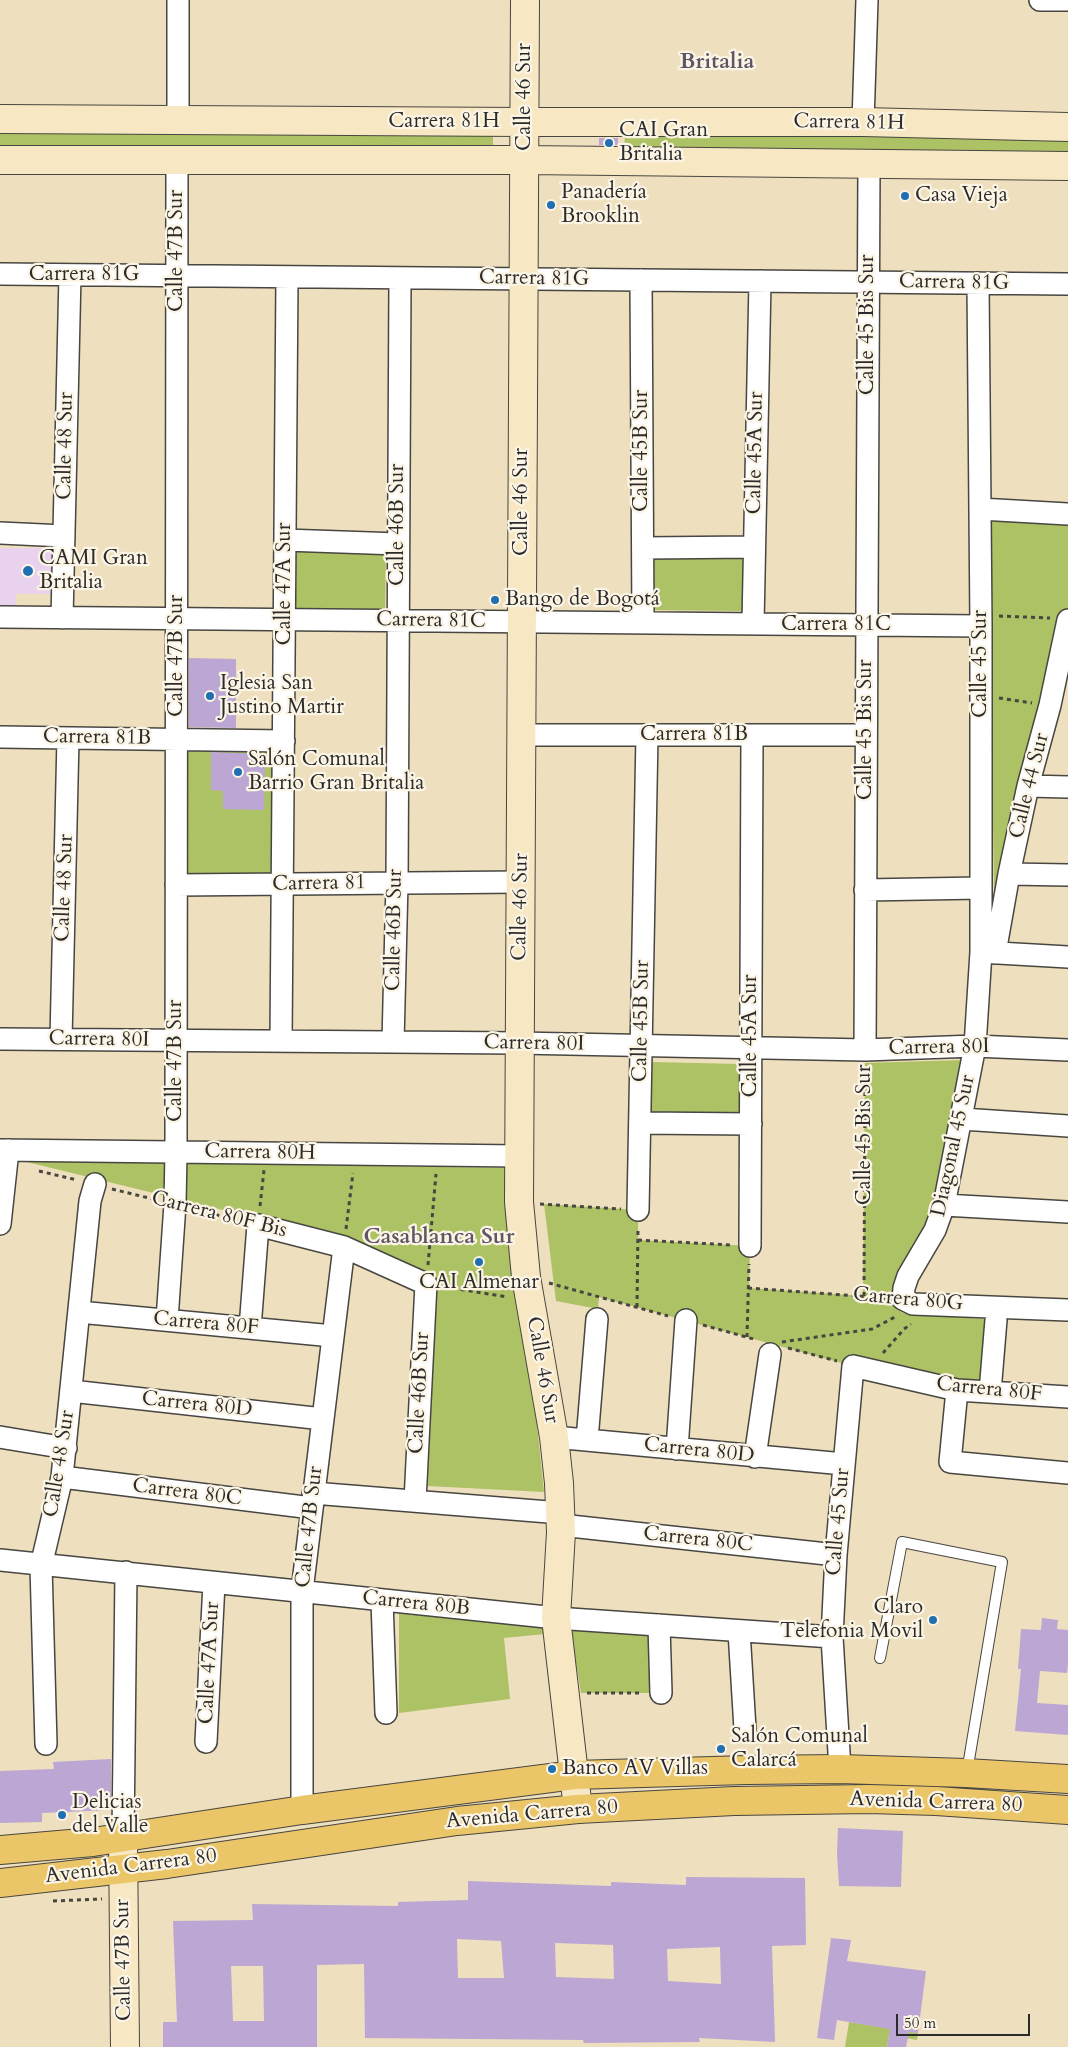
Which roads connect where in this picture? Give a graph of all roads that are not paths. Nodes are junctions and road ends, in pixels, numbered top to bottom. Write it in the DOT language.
graph roads {
  1 [pos="178,0"];
  2 [pos="525,0"];
  3 [pos="868,0"];
  4 [pos="1040,0"];
  5 [pos="1068,0"];
  6 [pos="0,119"];
  7 [pos="178,120"];
  8 [pos="524,122"];
  9 [pos="862,122"];
  10 [pos="1068,127"];
  11 [pos="0,160"];
  12 [pos="178,160"];
  13 [pos="524,160"];
  14 [pos="869,164"];
  15 [pos="1068,166"];
  16 [pos="0,274"];
  17 [pos="70,275"];
  18 [pos="177,276"];
  19 [pos="287,277"];
  20 [pos="400,278"];
  21 [pos="524,279"];
  22 [pos="641,280"];
  23 [pos="760,281"];
  24 [pos="868,282"];
  25 [pos="978,283"];
  26 [pos="1068,284"];
  27 [pos="980,508"];
  28 [pos="1068,514"];
  29 [pos="0,534"];
  30 [pos="64,536"];
  31 [pos="285,540"];
  32 [pos="398,544"];
  33 [pos="754,547"];
  34 [pos="643,548"];
  35 [pos="0,617"];
  36 [pos="62,618"];
  37 [pos="177,619"];
  38 [pos="285,620"];
  39 [pos="1063,620"];
  40 [pos="398,621"];
  41 [pos="981,621"];
  42 [pos="521,622"];
  43 [pos="643,623"];
  44 [pos="753,624"];
  45 [pos="866,625"];
  46 [pos="1059,705"];
  47 [pos="522,735"];
  48 [pos="646,735"];
  49 [pos="752,735"];
  50 [pos="866,735"];
  51 [pos="0,737"];
  52 [pos="68,738"];
  53 [pos="176,739"];
  54 [pos="284,741"];
  55 [pos="1028,786"];
  56 [pos="1068,787"];
  57 [pos="1009,874"];
  58 [pos="1068,875"];
  59 [pos="522,882"];
  60 [pos="396,883"];
  61 [pos="284,884"];
  62 [pos="176,885"];
  63 [pos="980,888"];
  64 [pos="865,890"];
  65 [pos="988,952"];
  66 [pos="1068,957"];
  67 [pos="0,1039"];
  68 [pos="60,1039"];
  69 [pos="176,1040"];
  70 [pos="282,1041"];
  71 [pos="393,1042"];
  72 [pos="519,1043"];
  73 [pos="641,1046"];
  74 [pos="975,1046"];
  75 [pos="751,1048"];
  76 [pos="865,1050"];
  77 [pos="1068,1050"];
  78 [pos="962,1119"];
  79 [pos="640,1123"];
  80 [pos="751,1124"];
  81 [pos="1068,1126"];
  82 [pos="176,1152"];
  83 [pos="5,1155"];
  84 [pos="520,1156"];
  85 [pos="94,1184"];
  86 [pos="944,1205"];
  87 [pos="638,1210"];
  88 [pos="1068,1212"];
  89 [pos="0,1224"];
  90 [pos="750,1246"];
  91 [pos="344,1247"];
  92 [pos="426,1284"];
  93 [pos="908,1301"];
  94 [pos="1068,1310"];
  95 [pos="80,1312"];
  96 [pos="597,1319"];
  97 [pos="167,1320"];
  98 [pos="686,1320"];
  99 [pos="996,1320"];
  100 [pos="250,1328"];
  101 [pos="333,1336"];
  102 [pos="774,1348"];
  103 [pos="862,1368"];
  104 [pos="957,1390"];
  105 [pos="71,1391"];
  106 [pos="990,1392"];
  107 [pos="1068,1397"];
  108 [pos="322,1419"];
  109 [pos="0,1437"];
  110 [pos="554,1437"];
  111 [pos="587,1440"];
  112 [pos="66,1448"];
  113 [pos="677,1449"];
  114 [pos="755,1456"];
  115 [pos="844,1464"];
  116 [pos="1068,1473"];
  117 [pos="62,1477"];
  118 [pos="313,1500"];
  119 [pos="415,1501"];
  120 [pos="561,1519"];
  121 [pos="836,1555"];
  122 [pos="0,1560"];
  123 [pos="41,1566"];
  124 [pos="126,1572"];
  125 [pos="214,1583"];
  126 [pos="302,1591"];
  127 [pos="382,1601"];
  128 [pos="556,1618"];
  129 [pos="659,1625"];
  130 [pos="739,1631"];
  131 [pos="832,1637"];
  132 [pos="880,1658"];
  133 [pos="661,1693"];
  134 [pos="386,1713"];
  135 [pos="745,1729"];
  136 [pos="206,1742"];
  137 [pos="46,1744"];
  138 [pos="840,1769"];
  139 [pos="966,1773"];
  140 [pos="574,1775"];
  141 [pos="1068,1779"];
  142 [pos="578,1809"];
  143 [pos="302,1810"];
  144 [pos="1068,1810"];
  145 [pos="123,1838"];
  146 [pos="0,1850"];
  147 [pos="123,1870"];
  148 [pos="0,1883"];
  149 [pos="125,2047"];
  1 -- 7 [label="street"];
  2 -- 8 [label="street, Calle 46 Sur"];
  3 -- 9 [label="street"];
  4 -- 5 [label="street"];
  6 -- 7 [label="street, Carrera 81H"];
  7 -- 8 [label="street, Carrera 81H"];
  8 -- 9 [label="street, Carrera 81H"];
  8 -- 13 [label="street, Calle 46 Sur"];
  9 -- 10 [label="street, Carrera 81H"];
  11 -- 12 [label="street, Carrera 81H"];
  12 -- 13 [label="street, Carrera 81H"];
  12 -- 18 [label="street, Calle 47B Sur"];
  13 -- 14 [label="street, Carrera 81H"];
  13 -- 21 [label="street, Calle 46 Sur"];
  14 -- 15 [label="street, Carrera 81H"];
  14 -- 24 [label="street, Calle 45 Bis Sur"];
  16 -- 17 [label="street, Carrera 81G"];
  17 -- 18 [label="street, Carrera 81G"];
  17 -- 30 [label="street, Calle 48 Sur"];
  18 -- 19 [label="street, Carrera 81G"];
  18 -- 37 [label="street, Calle 47B Sur"];
  19 -- 20 [label="street, Carrera 81G"];
  19 -- 31 [label="street, Calle 47A Sur"];
  20 -- 21 [label="street, Carrera 81G"];
  20 -- 32 [label="street, Calle 46B Sur"];
  21 -- 22 [label="street, Carrera 81G"];
  21 -- 42 [label="street, Calle 46 Sur"];
  22 -- 23 [label="street, Carrera 81G"];
  22 -- 34 [label="street, Calle 45B Sur"];
  23 -- 24 [label="street, Carrera 81G"];
  23 -- 33 [label="street, Calle 45A Sur"];
  24 -- 25 [label="street, Carrera 81G"];
  24 -- 45 [label="street, Calle 45 Bis Sur"];
  25 -- 26 [label="street, Carrera 81G"];
  25 -- 27 [label="street, Calle 45 Sur"];
  27 -- 28 [label="street"];
  27 -- 41 [label="street, Calle 45 Sur"];
  29 -- 30 [label="street"];
  30 -- 36 [label="street, Calle 48 Sur"];
  31 -- 32 [label="street"];
  31 -- 38 [label="street, Calle 47A Sur"];
  32 -- 40 [label="street, Calle 46B Sur"];
  33 -- 34 [label="street"];
  33 -- 44 [label="street, Calle 45A Sur"];
  34 -- 43 [label="street, Calle 45B Sur"];
  35 -- 36 [label="street, Carrera 81C"];
  36 -- 37 [label="street, Carrera 81C"];
  37 -- 38 [label="street, Carrera 81C"];
  37 -- 53 [label="street, Calle 47B Sur"];
  38 -- 40 [label="street, Carrera 81C"];
  38 -- 54 [label="street, Calle 47A Sur"];
  39 -- 46 [label="street, Calle 44 Sur"];
  40 -- 42 [label="street, Carrera 81C"];
  40 -- 60 [label="street, Calle 46B Sur"];
  41 -- 45 [label="street, Carrera 81C"];
  41 -- 63 [label="street, Calle 45 Sur"];
  42 -- 43 [label="street, Carrera 81C"];
  42 -- 47 [label="street, Calle 46 Sur"];
  43 -- 44 [label="street, Carrera 81C"];
  44 -- 45 [label="street, Carrera 81C"];
  45 -- 50 [label="street, Calle 45 Bis Sur"];
  46 -- 55 [label="street, Calle 44 Sur"];
  47 -- 48 [label="street, Carrera 81B"];
  47 -- 59 [label="street, Calle 46 Sur"];
  48 -- 49 [label="street, Carrera 81B"];
  48 -- 73 [label="street, Calle 45B Sur"];
  49 -- 50 [label="street, Carrera 81B"];
  49 -- 75 [label="street, Calle 45A Sur"];
  50 -- 64 [label="street, Calle 45 Bis Sur"];
  51 -- 52 [label="street, Carrera 81B"];
  52 -- 53 [label="street, Carrera 81B"];
  52 -- 68 [label="street, Calle 48 Sur"];
  53 -- 54 [label="street, Carrera 81B"];
  53 -- 62 [label="street, Calle 47B Sur"];
  54 -- 61 [label="street, Calle 47A Sur"];
  55 -- 56 [label="street"];
  55 -- 57 [label="street, Calle 44 Sur"];
  57 -- 58 [label="street"];
  57 -- 65 [label="street, Calle 44 Sur"];
  59 -- 60 [label="street, Carrera 81"];
  59 -- 72 [label="street, Calle 46 Sur"];
  60 -- 61 [label="street, Carrera 81"];
  60 -- 71 [label="street, Calle 46B Sur"];
  61 -- 62 [label="street, Carrera 81"];
  61 -- 70 [label="street, Calle 47A Sur"];
  62 -- 69 [label="street, Calle 47B Sur"];
  63 -- 64 [label="street"];
  63 -- 65 [label="street, Calle 45 Sur"];
  64 -- 76 [label="street, Calle 45 Bis Sur"];
  65 -- 66 [label="street"];
  65 -- 74 [label="street, Calle 45 Sur"];
  67 -- 68 [label="street, Carrera 80I"];
  68 -- 69 [label="street, Carrera 80I"];
  69 -- 70 [label="street, Carrera 80I"];
  69 -- 82 [label="street, Calle 47B Sur"];
  70 -- 71 [label="street, Carrera 80I"];
  71 -- 72 [label="street, Carrera 80I"];
  72 -- 73 [label="street, Carrera 80I"];
  72 -- 84 [label="street, Calle 46 Sur"];
  73 -- 75 [label="street, Carrera 80I"];
  73 -- 79 [label="street, Calle 45B Sur"];
  74 -- 76 [label="street, Carrera 80I"];
  74 -- 77 [label="street, Carrera 80I"];
  74 -- 78 [label="street, Diagonal 45 Sur"];
  75 -- 76 [label="street, Carrera 80I"];
  75 -- 80 [label="street, Calle 45A Sur"];
  78 -- 81 [label="street"];
  78 -- 86 [label="street, Diagonal 45 Sur"];
  79 -- 80 [label="street"];
  79 -- 87 [label="street, Calle 45B Sur"];
  80 -- 90 [label="street, Calle 45A Sur"];
  82 -- 83 [label="street, Carrera 80H"];
  82 -- 84 [label="street, Carrera 80H"];
  82 -- 97 [label="street"];
  83 -- 89 [label="street"];
  84 -- 110 [label="street, Calle 46 Sur"];
  85 -- 95 [label="street, Calle 48 Sur"];
  86 -- 88 [label="street"];
  86 -- 93 [label="street, Diagonal 45 Sur"];
  91 -- 92 [label="street, Carrera 80F Bis"];
  91 -- 100 [label="street, Carrera 80F Bis"];
  91 -- 101 [label="street, Calle 47B Sur"];
  92 -- 119 [label="street, Calle 46B Sur"];
  93 -- 94 [label="street, Carrera 80G"];
  95 -- 97 [label="street, Carrera 80F"];
  95 -- 105 [label="street, Calle 48 Sur"];
  96 -- 111 [label="street"];
  97 -- 100 [label="street, Carrera 80F"];
  98 -- 113 [label="street"];
  99 -- 106 [label="street"];
  100 -- 101 [label="street, Carrera 80F"];
  101 -- 108 [label="street, Calle 47B Sur"];
  102 -- 114 [label="street"];
  103 -- 104 [label="street, Carrera 80F"];
  103 -- 115 [label="street, Calle 45 Sur"];
  104 -- 106 [label="street, Carrera 80F"];
  104 -- 116 [label="street"];
  105 -- 108 [label="street, Carrera 80D"];
  105 -- 112 [label="street, Calle 48 Sur"];
  106 -- 107 [label="street, Carrera 80F"];
  108 -- 118 [label="street, Calle 47B Sur"];
  109 -- 112 [label="street"];
  110 -- 111 [label="street, Carrera 80D"];
  110 -- 120 [label="street, Calle 46 Sur"];
  111 -- 113 [label="street, Carrera 80D"];
  112 -- 117 [label="street, Calle 48 Sur"];
  113 -- 114 [label="street, Carrera 80D"];
  114 -- 115 [label="street, Carrera 80D"];
  115 -- 121 [label="street, Calle 45 Sur"];
  117 -- 118 [label="street, Carrera 80C"];
  117 -- 123 [label="street, Calle 48 Sur"];
  118 -- 119 [label="street, Carrera 80C"];
  118 -- 126 [label="street, Calle 47B Sur"];
  119 -- 120 [label="street, Carrera 80C"];
  120 -- 121 [label="street, Carrera 80C"];
  120 -- 128 [label="street, Calle 46 Sur"];
  121 -- 131 [label="street, Calle 45 Sur"];
  122 -- 123 [label="street, Carrera 80B"];
  123 -- 124 [label="street, Carrera 80B"];
  123 -- 137 [label="street, Calle 48 Sur"];
  124 -- 125 [label="street, Carrera 80B"];
  124 -- 145 [label="street, Calle 47B Sur"];
  125 -- 126 [label="street, Carrera 80B"];
  125 -- 136 [label="street, Calle 47A Sur"];
  126 -- 127 [label="street, Carrera 80B"];
  126 -- 143 [label="street, Calle 47B Sur"];
  127 -- 128 [label="street, Carrera 80B"];
  127 -- 134 [label="street"];
  128 -- 129 [label="street, Carrera 80B"];
  128 -- 140 [label="street, Calle 46 Sur"];
  129 -- 130 [label="street, Carrera 80B"];
  129 -- 133 [label="street"];
  130 -- 131 [label="street, Carrera 80B"];
  130 -- 135 [label="street"];
  131 -- 138 [label="street, Calle 45 Sur"];
  132 -- 139 [label="lane"];
  138 -- 139 [label="main road, Avenida Carrera 80"];
  138 -- 140 [label="main road, Avenida Carrera 80"];
  139 -- 141 [label="main road, Avenida Carrera 80"];
  140 -- 142 [label="street, Calle 46 Sur"];
  140 -- 143 [label="main road, Avenida Carrera 80"];
  142 -- 144 [label="main road, Avenida Carrera 80"];
  142 -- 147 [label="main road, Avenida Carrera 80"];
  143 -- 145 [label="main road, Avenida Carrera 80"];
  145 -- 146 [label="main road, Avenida Carrera 80"];
  145 -- 147 [label="street, Calle 47B Sur"];
  147 -- 148 [label="main road, Avenida Carrera 80"];
  147 -- 149 [label="street, Calle 47B Sur"];
}
